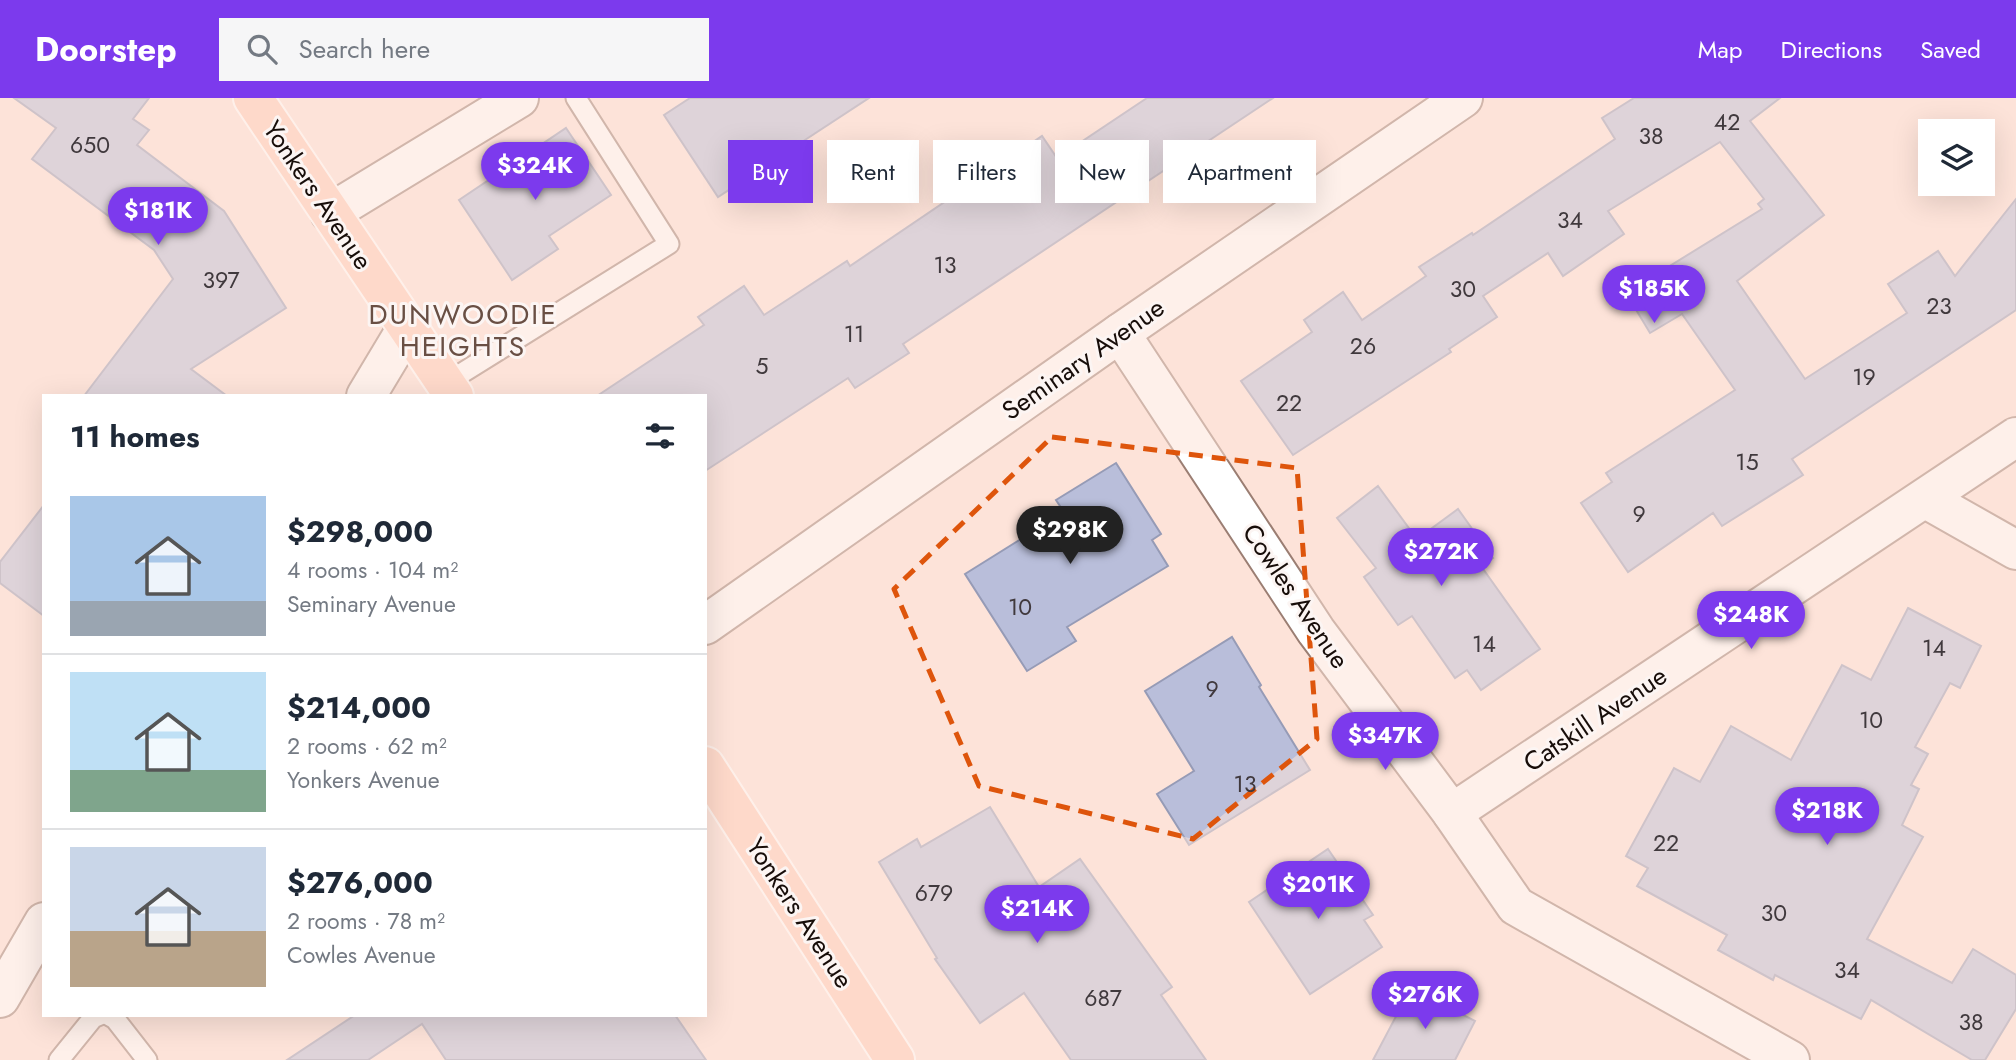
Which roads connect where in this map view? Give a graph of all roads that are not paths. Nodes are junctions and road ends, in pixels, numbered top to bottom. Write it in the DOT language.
graph roads {
  1 [pos="253,98"];
  2 [pos="519,98"];
  3 [pos="576,98"];
  4 [pos="1463,98"];
  5 [pos="330,213"];
  6 [pos="408,326"];
  7 [pos="1120,333"];
  8 [pos="450,389"];
  9 [pos="367,394"];
  10 [pos="2016,437"];
  11 [pos="1926,499"];
  12 [pos="2016,550"];
  13 [pos="707,624"];
  14 [pos="707,769"];
  15 [pos="1452,813"];
  16 [pos="42,925"];
  17 [pos="0,998"];
  18 [pos="95,1017"];
  19 [pos="112,1017"];
  20 [pos="59,1060"];
  21 [pos="147,1060"];
  22 [pos="895,1060"];
  23 [pos="1790,1060"];
  1 -- 5 [label="main road, Yonkers Avenue"];
  2 -- 5 [label="street"];
  3 -- 8 [label="lane"];
  4 -- 7 [label="street, Seminary Avenue"];
  5 -- 6 [label="main road, Yonkers Avenue"];
  6 -- 8 [label="main road, Yonkers Avenue"];
  6 -- 9 [label="street"];
  7 -- 13 [label="street, Seminary Avenue"];
  7 -- 15 [label="street, Cowles Avenue"];
  10 -- 11 [label="street, Catskill Avenue"];
  11 -- 12 [label="street"];
  11 -- 15 [label="street, Catskill Avenue"];
  14 -- 22 [label="main road, Yonkers Avenue"];
  15 -- 23 [label="street, Cowles Avenue"];
  16 -- 17 [label="street"];
  18 -- 20 [label="lane"];
  19 -- 21 [label="lane"];
}
